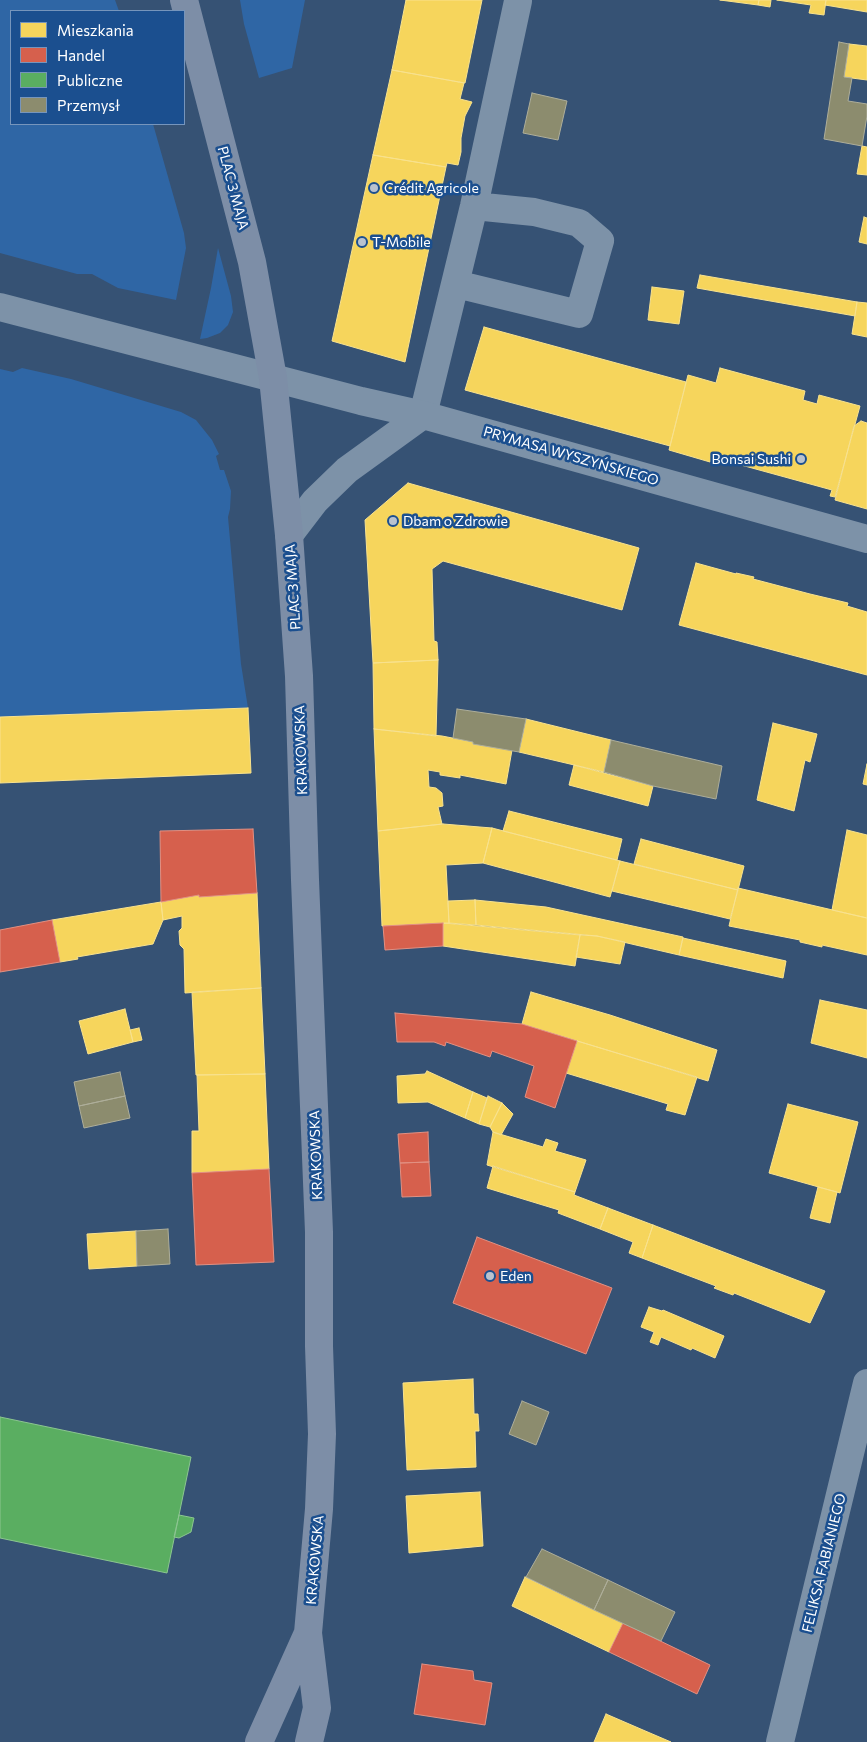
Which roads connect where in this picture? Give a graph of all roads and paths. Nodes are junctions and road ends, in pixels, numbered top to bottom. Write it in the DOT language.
graph roads {
  1 [pos="184,0"];
  2 [pos="518,1"];
  3 [pos="474,206"];
  4 [pos="456,284"];
  5 [pos="0,307"];
  6 [pos="273,378"];
  7 [pos="423,415"];
  8 [pos="289,535"];
  9 [pos="867,539"];
  10 [pos="299,676"];
  11 [pos="867,1383"];
  12 [pos="308,1633"];
  13 [pos="259,1742"];
  14 [pos="309,1742"];
  15 [pos="780,1742"];
  1 -- 6 [label="main road, PLAC 3 MAJA"];
  2 -- 3 [label="street"];
  3 -- 4 [label="street"];
  3 -- 4 [label="street"];
  4 -- 7 [label="street"];
  5 -- 6 [label="street"];
  6 -- 7 [label="street, PRYMASA WYSZYŃSKIEGO"];
  6 -- 8 [label="main road, PLAC 3 MAJA"];
  7 -- 8 [label="street"];
  7 -- 9 [label="street, PRYMASA WYSZYŃSKIEGO"];
  8 -- 10 [label="main road, PLAC 3 MAJA"];
  10 -- 12 [label="main road, KRAKOWSKA"];
  11 -- 15 [label="street, FELIKSA FABIANIEGO"];
  12 -- 13 [label="main road, KRAKOWSKA"];
  12 -- 14 [label="main road, KRAKOWSKA"];
}
